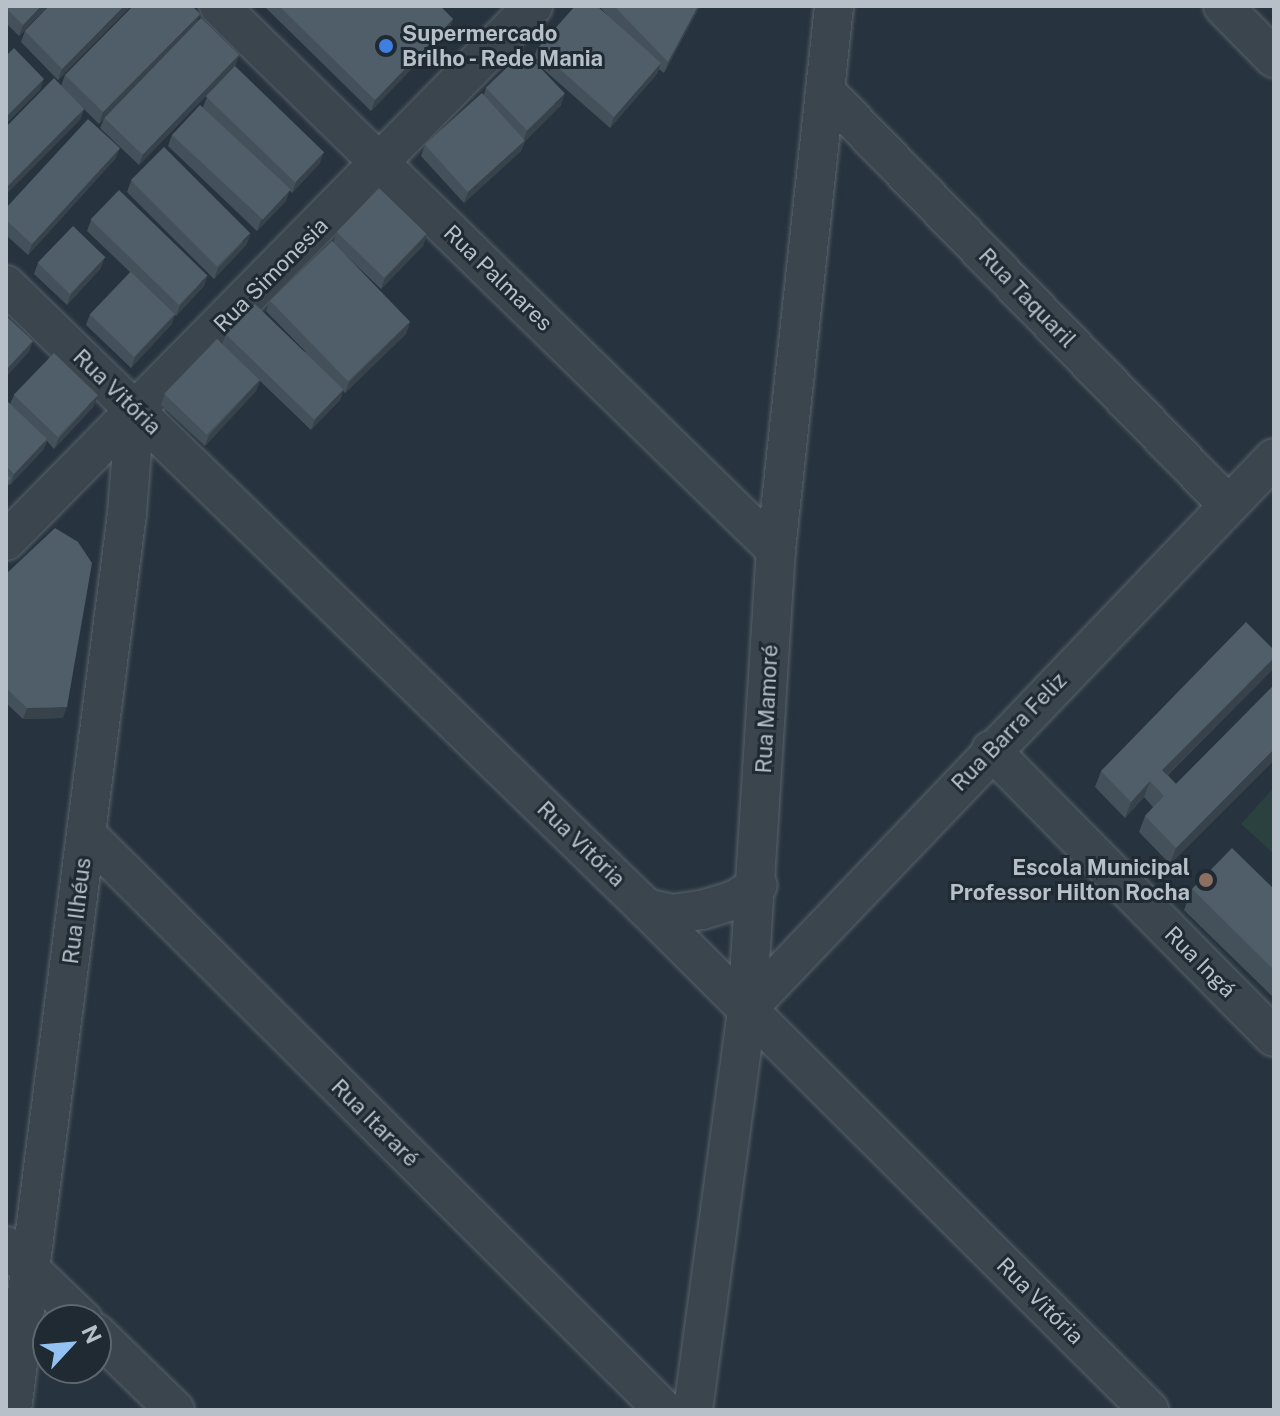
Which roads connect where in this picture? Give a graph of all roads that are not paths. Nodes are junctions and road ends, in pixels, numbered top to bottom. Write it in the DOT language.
graph roads {
  1 [pos="219,6"];
  2 [pos="533,6"];
  3 [pos="834,6"];
  4 [pos="1223,6"];
  5 [pos="1274,58"];
  6 [pos="825,91"];
  7 [pos="382,164"];
  8 [pos="6,285"];
  9 [pos="135,411"];
  10 [pos="1274,458"];
  11 [pos="132,468"];
  12 [pos="199,471"];
  13 [pos="80,478"];
  14 [pos="1228,505"];
  15 [pos="127,513"];
  16 [pos="6,541"];
  17 [pos="776,550"];
  18 [pos="991,750"];
  19 [pos="87,835"];
  20 [pos="758,885"];
  21 [pos="646,908"];
  22 [pos="747,1009"];
  23 [pos="1274,1037"];
  24 [pos="19,1258"];
  25 [pos="66,1304"];
  26 [pos="112,1349"];
  27 [pos="12,1410"];
  28 [pos="175,1410"];
  29 [pos="664,1410"];
  30 [pos="693,1410"];
  31 [pos="1149,1410"];
  1 -- 7 [label="street, Rua Palmares"];
  2 -- 7 [label="street, Rua Simonesia"];
  3 -- 6 [label="street, Rua Mamoré"];
  4 -- 5 [label="street"];
  6 -- 14 [label="street, Rua Taquaril"];
  6 -- 17 [label="street, Rua Mamoré"];
  7 -- 9 [label="street, Rua Simonesia"];
  7 -- 17 [label="street, Rua Palmares"];
  8 -- 9 [label="street, Rua Vitória"];
  9 -- 11 [label="street, Rua Ilhéus"];
  9 -- 12 [label="street, Rua Vitória"];
  9 -- 13 [label="street, Rua Simonesia"];
  10 -- 14 [label="street, Rua Barra Feliz"];
  11 -- 12 [label="street"];
  11 -- 13 [label="street"];
  11 -- 15 [label="street, Rua Ilhéus"];
  12 -- 21 [label="street, Rua Vitória"];
  13 -- 15 [label="street"];
  13 -- 16 [label="street, Rua Simonesia"];
  14 -- 18 [label="street, Rua Barra Feliz"];
  15 -- 19 [label="street, Rua Ilhéus"];
  17 -- 20 [label="street, Rua Mamoré"];
  18 -- 22 [label="street, Rua Barra Feliz"];
  18 -- 23 [label="street, Rua Ingá"];
  19 -- 24 [label="street, Rua Ilhéus"];
  19 -- 29 [label="street, Rua Itararé"];
  20 -- 21 [label="street"];
  20 -- 22 [label="street, Rua Mamoré"];
  21 -- 22 [label="street, Rua Vitória"];
  22 -- 30 [label="street, Rua Mamoré"];
  22 -- 31 [label="street, Rua Vitória"];
  24 -- 25 [label="street"];
  24 -- 27 [label="street, Rua Ilhéus"];
  26 -- 28 [label="street"];
}
